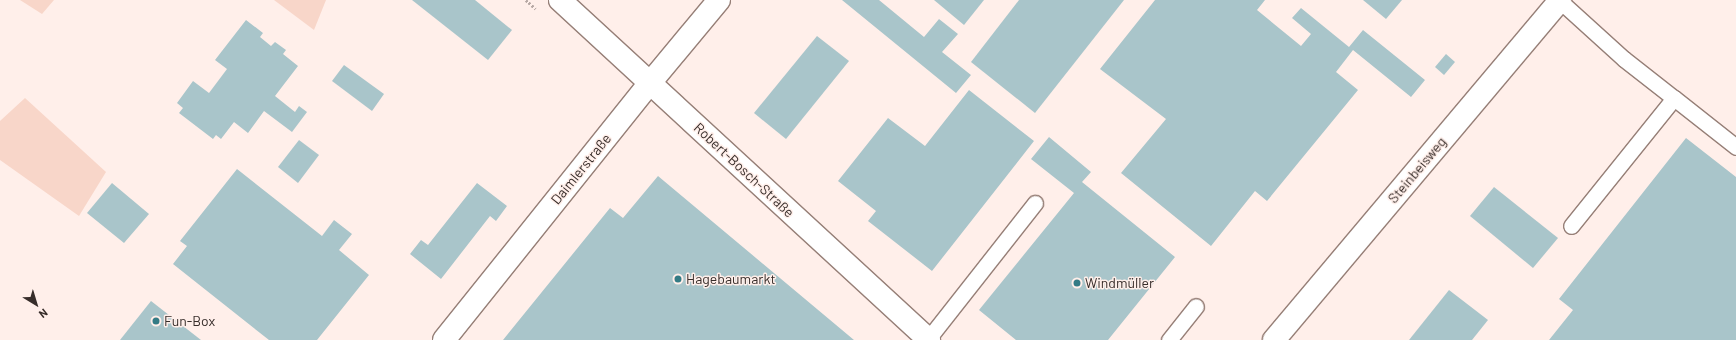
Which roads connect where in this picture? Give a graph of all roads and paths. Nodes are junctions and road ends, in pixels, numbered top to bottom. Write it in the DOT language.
graph roads {
  1 [pos="560,0"];
  2 [pos="719,0"];
  3 [pos="1560,0"];
  4 [pos="650,83"];
  5 [pos="1674,98"];
  6 [pos="1736,147"];
  7 [pos="1035,203"];
  8 [pos="1571,226"];
  9 [pos="1196,306"];
  10 [pos="444,340"];
  11 [pos="929,340"];
  12 [pos="1169,340"];
  13 [pos="1274,340"];
  1 -- 4 [label="street, Robert-Bosch-Straße"];
  2 -- 4 [label="street, Daimlerstraße"];
  3 -- 5 [label="lane"];
  3 -- 13 [label="street, Steinbeisweg"];
  4 -- 10 [label="street, Daimlerstraße"];
  4 -- 11 [label="street, Robert-Bosch-Straße"];
  5 -- 6 [label="lane"];
  5 -- 8 [label="lane"];
  7 -- 11 [label="lane"];
  9 -- 12 [label="lane"];
}
